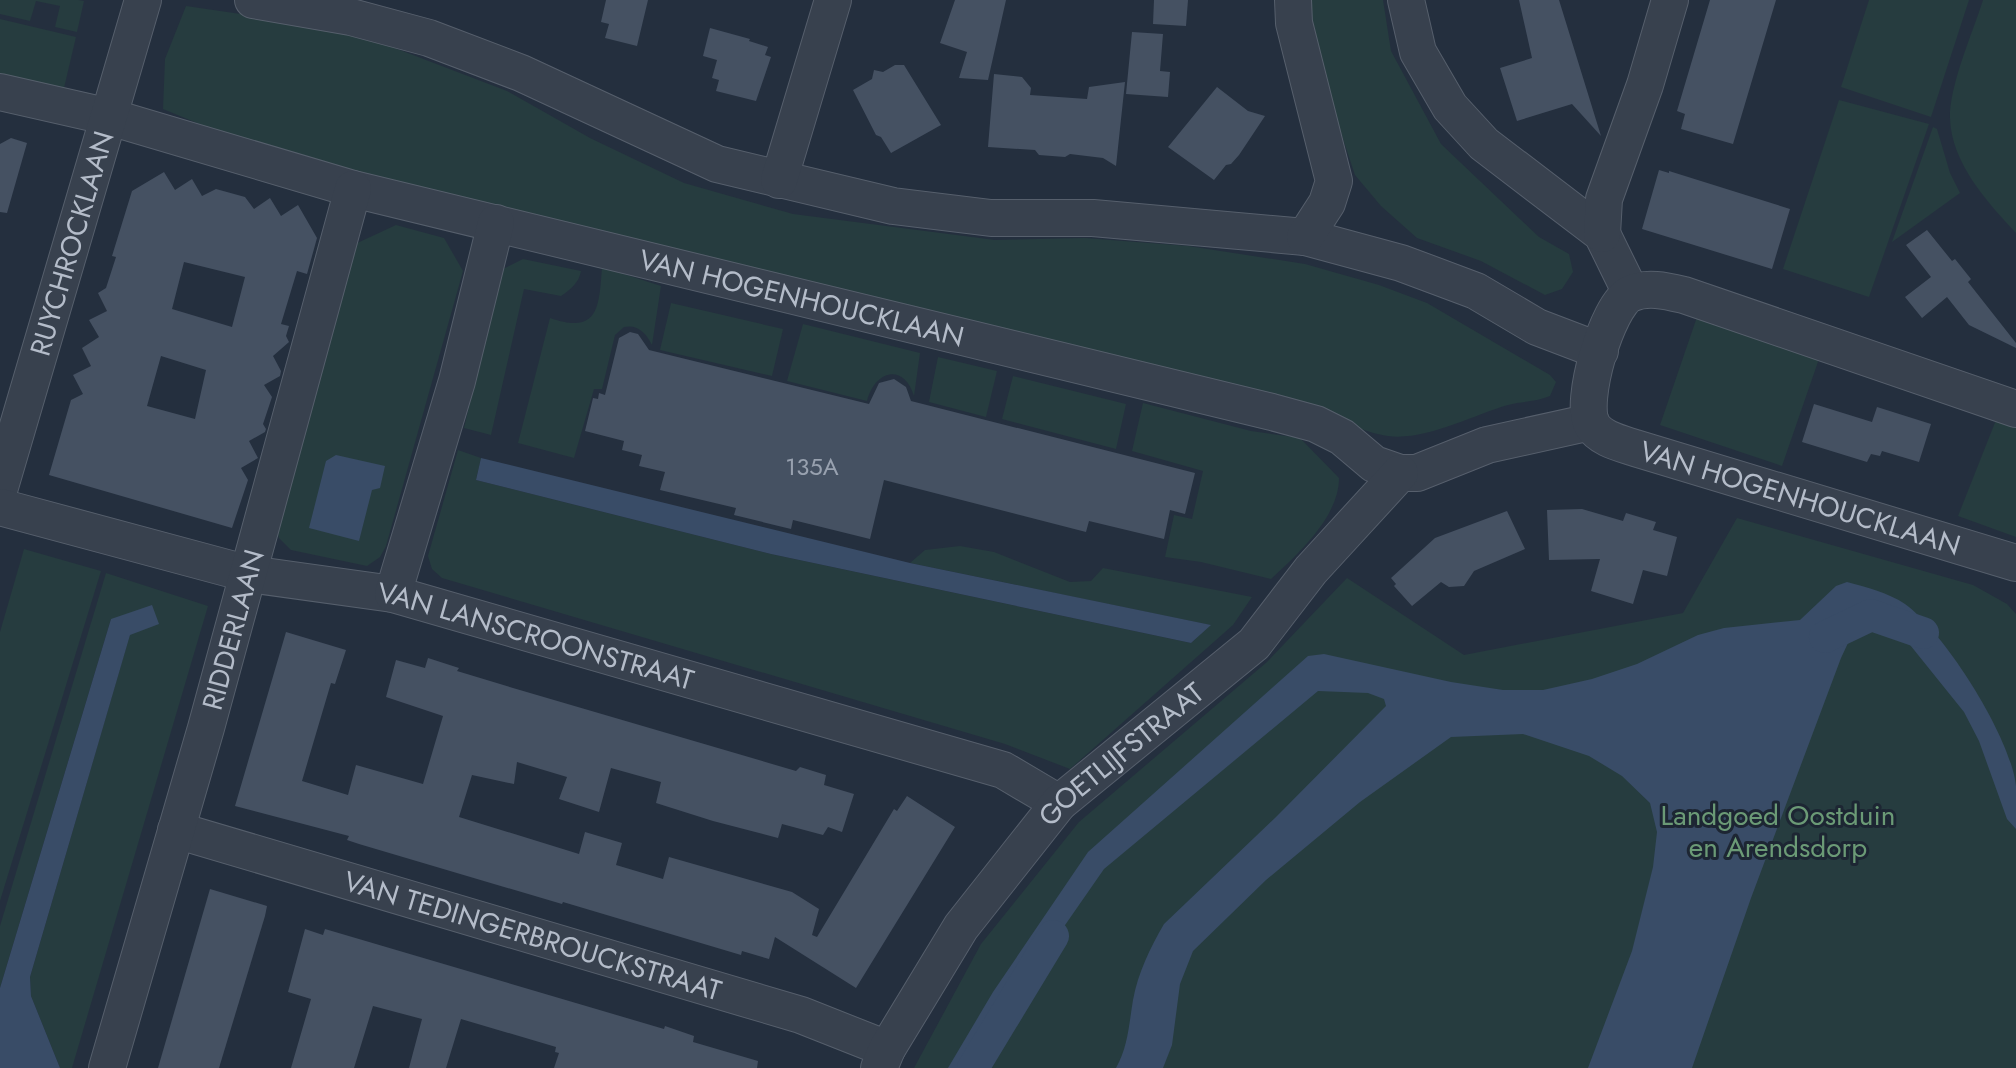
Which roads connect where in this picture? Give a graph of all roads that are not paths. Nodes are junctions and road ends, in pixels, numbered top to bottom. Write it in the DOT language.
graph roads {
  1 [pos="143,0"];
  2 [pos="253,0"];
  3 [pos="833,0"];
  4 [pos="1293,0"];
  5 [pos="1406,0"];
  6 [pos="1670,0"];
  7 [pos="0,92"];
  8 [pos="110,117"];
  9 [pos="779,180"];
  10 [pos="353,189"];
  11 [pos="496,223"];
  12 [pos="1602,234"];
  13 [pos="1305,237"];
  14 [pos="1631,293"];
  15 [pos="1600,351"];
  16 [pos="2016,409"];
  17 [pos="1591,422"];
  18 [pos="1400,473"];
  19 [pos="0,487"];
  20 [pos="0,507"];
  21 [pos="2016,563"];
  22 [pos="249,574"];
  23 [pos="393,594"];
  24 [pos="1059,803"];
  25 [pos="176,830"];
  26 [pos="883,1059"];
  27 [pos="107,1068"];
  1 -- 8 [label="street, RUYCHROCKLAAN"];
  2 -- 9 [label="street"];
  3 -- 9 [label="street"];
  4 -- 13 [label="street"];
  5 -- 12 [label="street"];
  6 -- 12 [label="street"];
  7 -- 8 [label="street, VAN HOGENHOUCKLAAN"];
  8 -- 10 [label="street, VAN HOGENHOUCKLAAN"];
  8 -- 19 [label="street, RUYCHROCKLAAN"];
  9 -- 13 [label="street"];
  10 -- 11 [label="street, VAN HOGENHOUCKLAAN"];
  10 -- 22 [label="street, RIDDERLAAN"];
  11 -- 18 [label="street, VAN HOGENHOUCKLAAN"];
  11 -- 23 [label="street"];
  12 -- 14 [label="street"];
  13 -- 15 [label="street"];
  14 -- 15 [label="street"];
  14 -- 16 [label="street"];
  15 -- 17 [label="street"];
  17 -- 18 [label="street"];
  17 -- 21 [label="street, VAN HOGENHOUCKLAAN"];
  18 -- 24 [label="street, GOETLIJFSTRAAT"];
  20 -- 22 [label="street, VAN LANSCROONSTRAAT"];
  22 -- 23 [label="street, VAN LANSCROONSTRAAT"];
  22 -- 25 [label="street, RIDDERLAAN"];
  23 -- 24 [label="street, VAN LANSCROONSTRAAT"];
  24 -- 26 [label="street, GOETLIJFSTRAAT"];
  25 -- 26 [label="street, VAN TEDINGERBROUCKSTRAAT"];
  25 -- 27 [label="street, RIDDERLAAN"];
}
